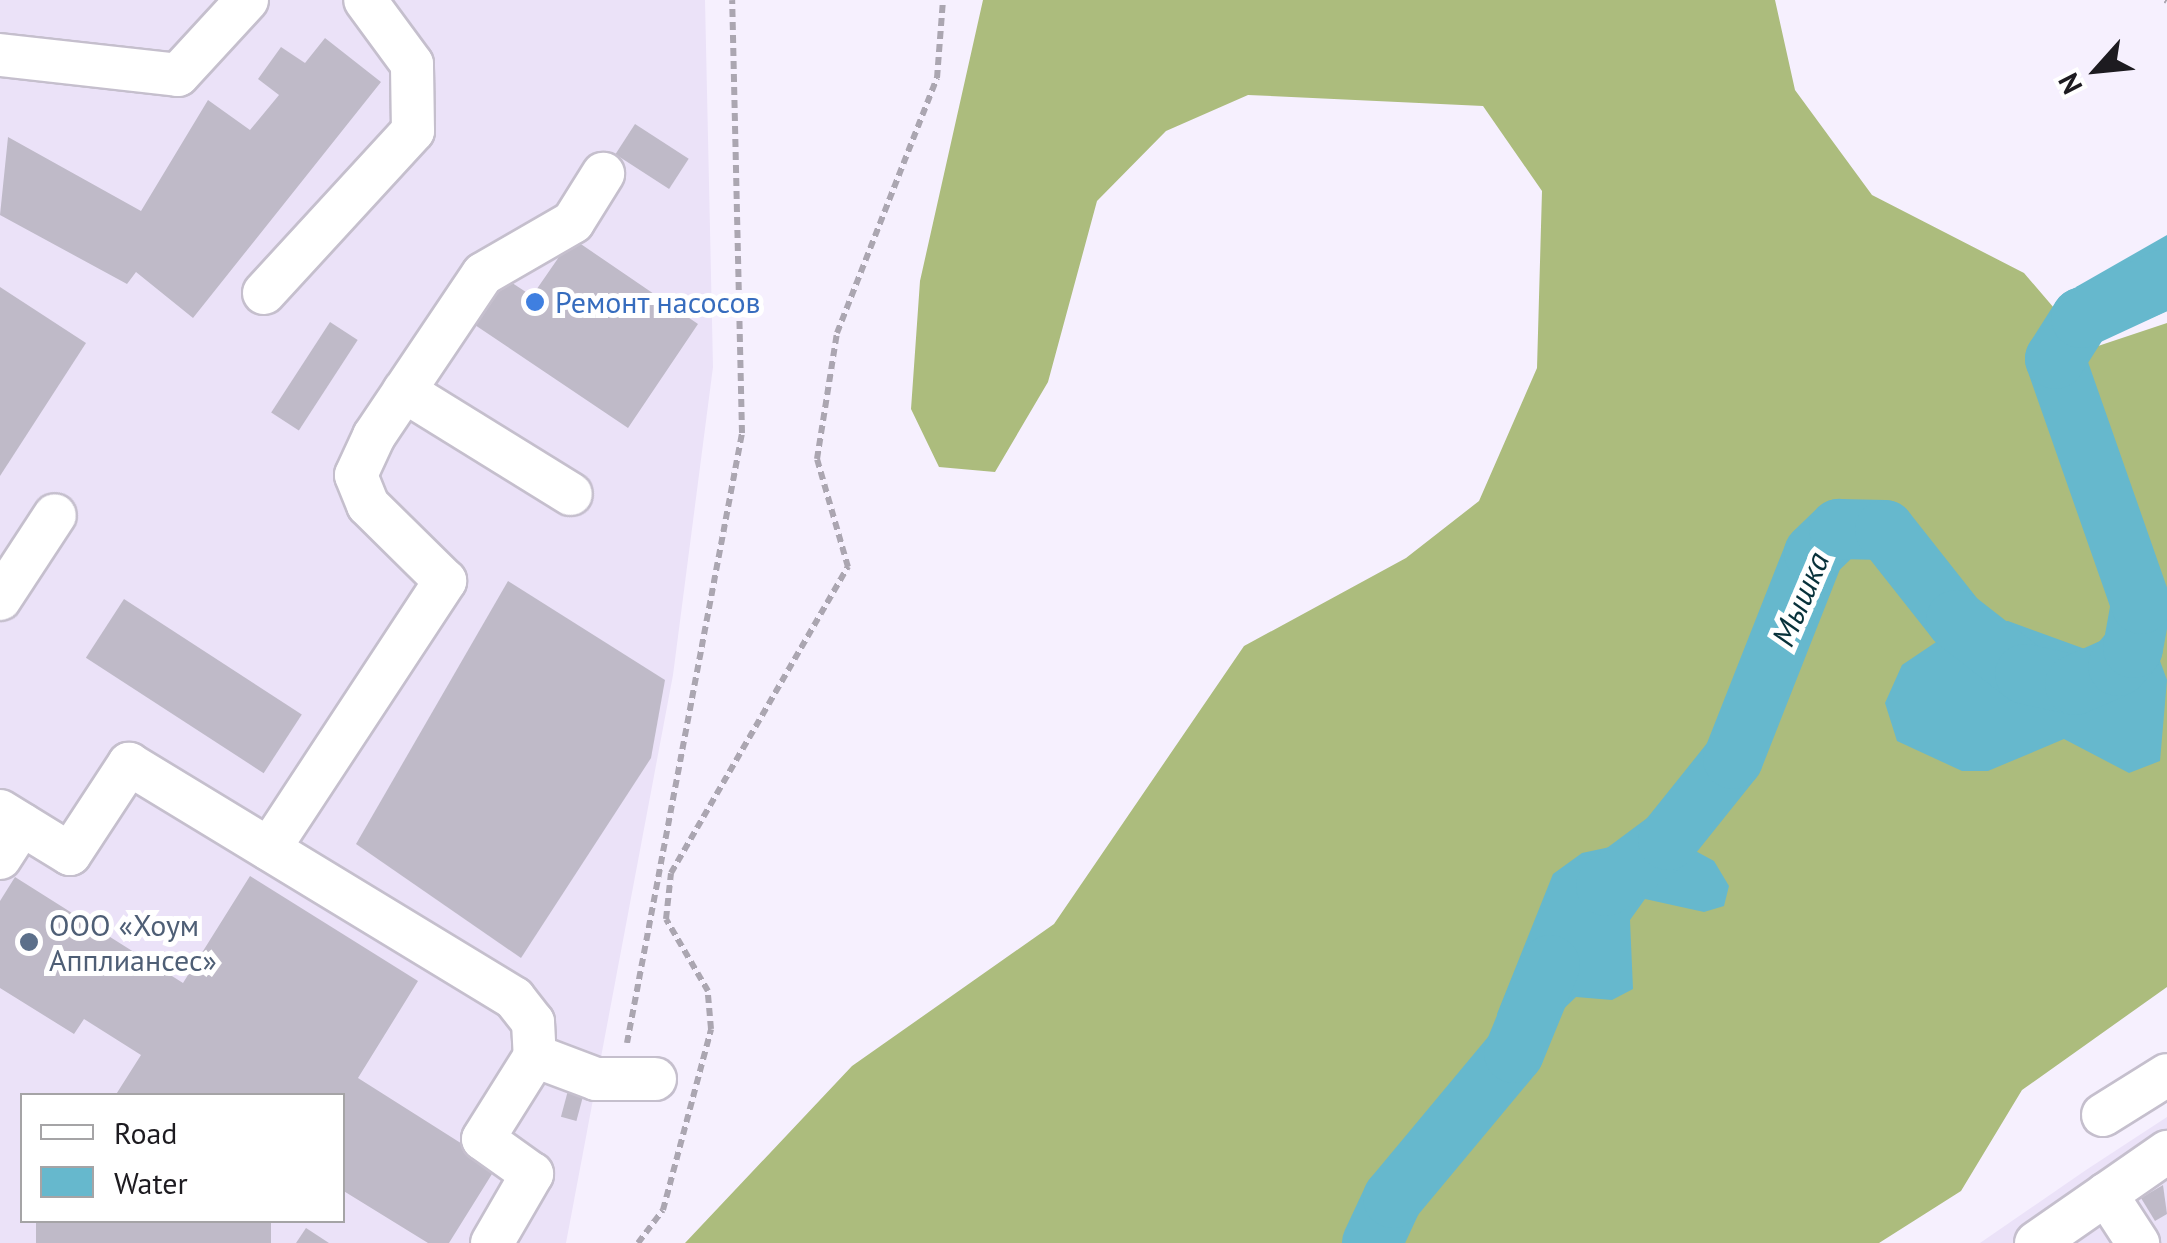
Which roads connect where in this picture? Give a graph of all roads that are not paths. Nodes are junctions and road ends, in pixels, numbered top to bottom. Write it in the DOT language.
graph roads {
  1 [pos="246,0"];
  2 [pos="365,0"];
  3 [pos="0,54"];
  4 [pos="603,174"];
  5 [pos="264,293"];
  6 [pos="404,390"];
  7 [pos="571,494"];
  8 [pos="55,515"];
  9 [pos="0,598"];
  10 [pos="7,831"];
  11 [pos="269,850"];
  12 [pos="535,1056"];
  13 [pos="2167,1075"];
  14 [pos="638,1079"];
  15 [pos="2103,1116"];
  16 [pos="2167,1152"];
  17 [pos="2106,1194"];
  18 [pos="492,1243"];
  19 [pos="2036,1243"];
  20 [pos="2138,1243"];
  1 -- 3 [label="lane"];
  2 -- 5 [label="lane"];
  4 -- 6 [label="lane"];
  6 -- 7 [label="lane"];
  6 -- 11 [label="lane"];
  8 -- 9 [label="lane"];
  10 -- 11 [label="lane"];
  11 -- 12 [label="lane"];
  12 -- 14 [label="lane"];
  12 -- 18 [label="lane"];
  13 -- 15 [label="lane"];
  16 -- 17 [label="lane"];
  17 -- 19 [label="lane"];
  17 -- 20 [label="lane"];
}
